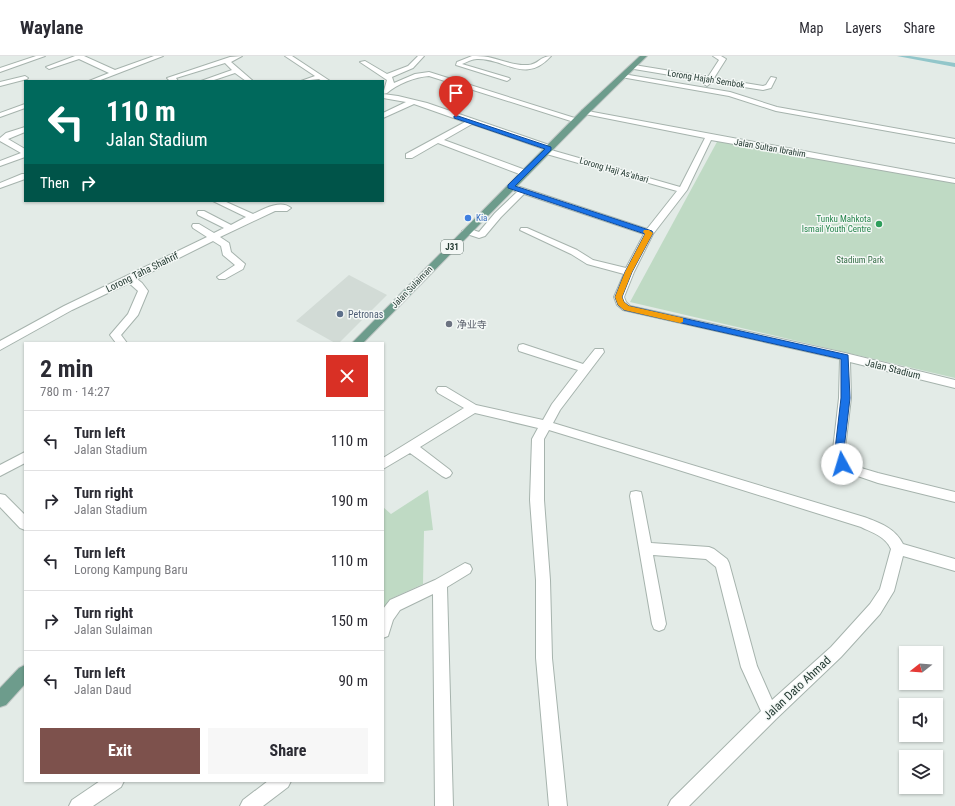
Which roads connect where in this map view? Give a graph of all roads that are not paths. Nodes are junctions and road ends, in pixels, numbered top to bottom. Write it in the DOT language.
graph roads {
  1 [pos="42,56"];
  2 [pos="80,56"];
  3 [pos="160,56"];
  4 [pos="239,56"];
  5 [pos="288,56"];
  6 [pos="421,56"];
  7 [pos="501,56"];
  8 [pos="548,56"];
  9 [pos="644,56"];
  10 [pos="716,56"];
  11 [pos="469,57"];
  12 [pos="228,60"];
  13 [pos="363,62"];
  14 [pos="49,67"];
  15 [pos="522,67"];
  16 [pos="634,67"];
  17 [pos="0,70"];
  18 [pos="236,71"];
  19 [pos="115,72"];
  20 [pos="319,76"];
  21 [pos="623,76"];
  22 [pos="387,77"];
  23 [pos="25,78"];
  24 [pos="773,78"];
  25 [pos="710,79"];
  26 [pos="95,80"];
  27 [pos="173,80"];
  28 [pos="207,80"];
  29 [pos="249,80"];
  30 [pos="307,80"];
  31 [pos="325,80"];
  32 [pos="501,83"];
  33 [pos="0,84"];
  34 [pos="389,88"];
  35 [pos="704,90"];
  36 [pos="384,94"];
  37 [pos="384,95"];
  38 [pos="413,102"];
  39 [pos="24,106"];
  40 [pos="585,112"];
  41 [pos="0,115"];
  42 [pos="384,116"];
  43 [pos="577,120"];
  44 [pos="470,122"];
  45 [pos="24,129"];
  46 [pos="709,137"];
  47 [pos="438,140"];
  48 [pos="955,141"];
  49 [pos="548,150"];
  50 [pos="24,152"];
  51 [pos="24,153"];
  52 [pos="409,156"];
  53 [pos="0,164"];
  54 [pos="524,173"];
  55 [pos="24,176"];
  56 [pos="955,181"];
  57 [pos="0,186"];
  58 [pos="511,186"];
  59 [pos="683,190"];
  60 [pos="523,191"];
  61 [pos="219,202"];
  62 [pos="287,208"];
  63 [pos="487,211"];
  64 [pos="201,213"];
  65 [pos="498,215"];
  66 [pos="253,217"];
  67 [pos="196,226"];
  68 [pos="230,228"];
  69 [pos="524,230"];
  70 [pos="467,231"];
  71 [pos="649,233"];
  72 [pos="213,236"];
  73 [pos="629,272"];
  74 [pos="222,277"];
  75 [pos="130,279"];
  76 [pos="121,342"];
  77 [pos="358,342"];
  78 [pos="0,346"];
  79 [pos="523,348"];
  80 [pos="599,352"];
  81 [pos="845,357"];
  82 [pos="586,369"];
  83 [pos="955,384"];
  84 [pos="442,390"];
  85 [pos="473,408"];
  86 [pos="545,425"];
  87 [pos="411,446"];
  88 [pos="24,458"];
  89 [pos="384,463"];
  90 [pos="0,471"];
  91 [pos="446,474"];
  92 [pos="636,496"];
  93 [pos="955,497"];
  94 [pos="0,499"];
  95 [pos="24,523"];
  96 [pos="645,549"];
  97 [pos="897,552"];
  98 [pos="955,565"];
  99 [pos="465,569"];
  100 [pos="440,584"];
  101 [pos="659,624"];
  102 [pos="384,626"];
  103 [pos="24,674"];
  104 [pos="0,699"];
  105 [pos="770,712"];
  106 [pos="114,782"];
  107 [pos="281,782"];
  108 [pos="78,806"];
  109 [pos="249,806"];
  110 [pos="444,806"];
  111 [pos="558,806"];
  112 [pos="677,806"];
  1 -- 17 [label="street"];
  2 -- 14 [label="street"];
  2 -- 19 [label="street"];
  3 -- 19 [label="street"];
  4 -- 12 [label="street"];
  5 -- 20 [label="street"];
  6 -- 22 [label="street"];
  7 -- 15 [label="street"];
  8 -- 15 [label="street"];
  9 -- 16 [label="main road, J31"];
  10 -- 25 [label="street"];
  11 -- 15 [label="street"];
  11 -- 32 [label="street"];
  12 -- 18 [label="street"];
  12 -- 27 [label="street"];
  13 -- 22 [label="street"];
  16 -- 21 [label="main road, J31"];
  16 -- 25 [label="street, Lorong Hajah Sembok"];
  18 -- 28 [label="street"];
  18 -- 29 [label="street"];
  19 -- 26 [label="street"];
  20 -- 30 [label="street"];
  20 -- 31 [label="street"];
  21 -- 35 [label="street"];
  21 -- 40 [label="main road, J31"];
  22 -- 34 [label="street"];
  23 -- 33 [label="street"];
  24 -- 25 [label="street, Lorong Hajah Sembok"];
  25 -- 35 [label="street"];
  34 -- 36 [label="street"];
  34 -- 43 [label="street"];
  35 -- 48 [label="street"];
  37 -- 38 [label="street, Lorong Haji As'ahari"];
  38 -- 42 [label="street"];
  38 -- 44 [label="street, Lorong Haji As'ahari"];
  39 -- 41 [label="street"];
  40 -- 43 [label="main road, Jalan Sulaiman / J31"];
  40 -- 46 [label="street, Jalan Sultan Ibrahim"];
  43 -- 49 [label="main road, Jalan Sulaiman / J31"];
  44 -- 47 [label="street"];
  44 -- 49 [label="street, Lorong Haji As'ahari"];
  45 -- 50 [label="street"];
  46 -- 56 [label="street, Jalan Sultan Ibrahim"];
  46 -- 59 [label="street, Jalan Stadium"];
  47 -- 52 [label="street"];
  47 -- 54 [label="street"];
  49 -- 54 [label="main road, Jalan Sulaiman / J31"];
  49 -- 59 [label="street, Lorong Haji As'ahari"];
  51 -- 53 [label="street"];
  54 -- 58 [label="main road, Jalan Sulaiman / J31"];
  55 -- 57 [label="street"];
  58 -- 60 [label="street"];
  58 -- 63 [label="main road, Jalan Sulaiman / J31"];
  59 -- 71 [label="street, Jalan Stadium"];
  60 -- 65 [label="street"];
  60 -- 71 [label="street"];
  61 -- 66 [label="street"];
  62 -- 66 [label="street, Lorong Taha Shahrif"];
  63 -- 65 [label="street"];
  63 -- 70 [label="main road, Jalan Sulaiman / J31"];
  64 -- 68 [label="street"];
  65 -- 70 [label="street"];
  66 -- 68 [label="street, Lorong Taha Shahrif"];
  67 -- 72 [label="street"];
  68 -- 72 [label="street, Lorong Taha Shahrif"];
  69 -- 73 [label="street"];
  70 -- 77 [label="main road, Jalan Sulaiman / J31"];
  71 -- 73 [label="street, Jalan Stadium"];
  72 -- 74 [label="street"];
  72 -- 75 [label="street, Lorong Taha Shahrif"];
  73 -- 81 [label="street, Jalan Stadium"];
  75 -- 76 [label="street"];
  75 -- 78 [label="street, Lorong Taha Shahrif"];
  79 -- 82 [label="street"];
  80 -- 82 [label="street"];
  81 -- 83 [label="street, Jalan Stadium"];
  81 -- 93 [label="street"];
  82 -- 86 [label="street"];
  84 -- 85 [label="street"];
  85 -- 86 [label="street"];
  85 -- 87 [label="street"];
  86 -- 97 [label="street"];
  86 -- 111 [label="street"];
  87 -- 89 [label="street"];
  87 -- 91 [label="street"];
  88 -- 90 [label="street"];
  92 -- 96 [label="street"];
  94 -- 95 [label="street"];
  96 -- 101 [label="street"];
  96 -- 105 [label="street"];
  97 -- 98 [label="street"];
  97 -- 105 [label="street, Jalan Dato Ahmad"];
  99 -- 100 [label="street"];
  100 -- 102 [label="street"];
  100 -- 110 [label="street"];
  103 -- 104 [label="main road"];
  105 -- 112 [label="street, Jalan Dato Ahmad"];
  106 -- 108 [label="street"];
  107 -- 109 [label="street"];
}
